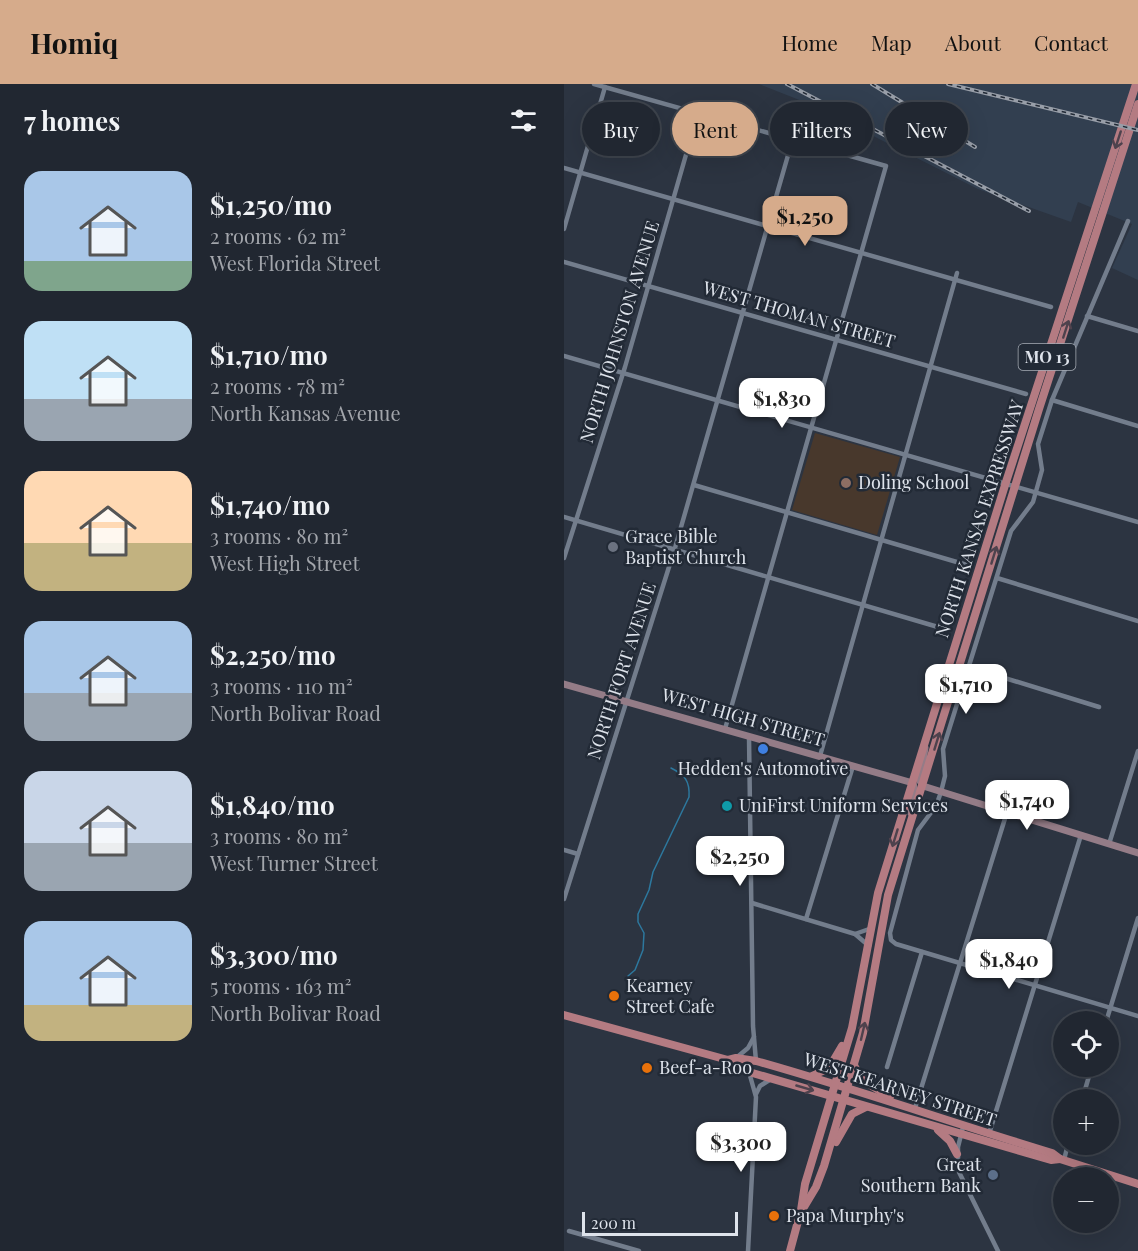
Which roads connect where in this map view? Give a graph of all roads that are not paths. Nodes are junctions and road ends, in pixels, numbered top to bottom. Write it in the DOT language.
graph roads {
  1 [pos="594,84"];
  2 [pos="1136,84"];
  3 [pos="605,87"];
  4 [pos="1138,104"];
  5 [pos="672,106"];
  6 [pos="686,156"];
  7 [pos="787,156"];
  8 [pos="855,156"];
  9 [pos="564,168"];
  10 [pos="580,173"];
  11 [pos="674,199"];
  12 [pos="1128,221"];
  13 [pos="768,226"];
  14 [pos="564,229"];
  15 [pos="861,251"];
  16 [pos="564,262"];
  17 [pos="957,273"];
  18 [pos="955,280"];
  19 [pos="649,286"];
  20 [pos="1051,307"];
  21 [pos="743,314"];
  22 [pos="1087,316"];
  23 [pos="1138,331"];
  24 [pos="837,339"];
  25 [pos="564,356"];
  26 [pos="931,366"];
  27 [pos="622,372"];
  28 [pos="1026,394"];
  29 [pos="719,400"];
  30 [pos="1052,400"];
  31 [pos="813,426"];
  32 [pos="1138,426"];
  33 [pos="907,453"];
  34 [pos="1006,482"];
  35 [pos="694,485"];
  36 [pos="1016,485"];
  37 [pos="1037,491"];
  38 [pos="788,513"];
  39 [pos="564,517"];
  40 [pos="576,520"];
  41 [pos="1138,522"];
  42 [pos="881,540"];
  43 [pos="675,548"];
  44 [pos="564,558"];
  45 [pos="967,565"];
  46 [pos="769,578"];
  47 [pos="997,578"];
  48 [pos="862,605"];
  49 [pos="1138,621"];
  50 [pos="938,627"];
  51 [pos="969,667"];
  52 [pos="564,684"];
  53 [pos="627,701"];
  54 [pos="1099,707"];
  55 [pos="725,729"];
  56 [pos="748,736"];
  57 [pos="925,743"];
  58 [pos="1138,751"];
  59 [pos="820,756"];
  60 [pos="853,766"];
  61 [pos="913,783"];
  62 [pos="923,786"];
  63 [pos="941,792"];
  64 [pos="1007,812"];
  65 [pos="910,826"];
  66 [pos="1081,835"];
  67 [pos="1109,844"];
  68 [pos="564,850"];
  69 [pos="1138,853"];
  70 [pos="578,854"];
  71 [pos="564,899"];
  72 [pos="752,903"];
  73 [pos="1138,918"];
  74 [pos="806,919"];
  75 [pos="872,928"];
  76 [pos="855,934"];
  77 [pos="869,946"];
  78 [pos="922,952"];
  79 [pos="960,964"];
  80 [pos="1035,986"];
  81 [pos="860,993"];
  82 [pos="1110,1008"];
  83 [pos="1109,1011"];
  84 [pos="564,1015"];
  85 [pos="1138,1016"];
  86 [pos="754,1037"];
  87 [pos="732,1059"];
  88 [pos="756,1061"];
  89 [pos="854,1065"];
  90 [pos="887,1066"];
  91 [pos="749,1072"];
  92 [pos="811,1077"];
  93 [pos="772,1079"];
  94 [pos="835,1084"];
  95 [pos="847,1088"];
  96 [pos="756,1096"];
  97 [pos="831,1096"];
  98 [pos="844,1100"];
  99 [pos="867,1107"];
  100 [pos="911,1107"];
  101 [pos="935,1127"];
  102 [pos="962,1131"];
  103 [pos="989,1134"];
  104 [pos="957,1154"];
  105 [pos="1064,1155"];
  106 [pos="1062,1160"];
  107 [pos="1137,1181"];
  108 [pos="816,1187"];
  109 [pos="801,1210"];
  110 [pos="569,1231"];
  111 [pos="639,1251"];
  112 [pos="748,1251"];
  113 [pos="790,1251"];
  114 [pos="998,1251"];
  1 -- 3 [label="street"];
  2 -- 34 [label="main road, NORTH KANSAS EXPRESSWAY / MO 13, one-way"];
  3 -- 5 [label="street"];
  3 -- 10 [label="street"];
  36 -- 4 [label="main road, NORTH KANSAS EXPRESSWAY / MO 13, one-way"];
  6 -- 11 [label="street, NORTH JOHNSTON AVENUE"];
  7 -- 13 [label="street, NORTH FORT AVENUE"];
  8 -- 15 [label="street"];
  9 -- 10 [label="street"];
  10 -- 11 [label="street"];
  10 -- 14 [label="street"];
  11 -- 13 [label="street"];
  11 -- 19 [label="street, NORTH JOHNSTON AVENUE"];
  12 -- 22 [label="street"];
  13 -- 15 [label="street"];
  13 -- 21 [label="street, NORTH FORT AVENUE"];
  15 -- 18 [label="street"];
  15 -- 24 [label="street"];
  16 -- 19 [label="street, WEST THOMAN STREET"];
  17 -- 18 [label="street"];
  18 -- 20 [label="street"];
  18 -- 26 [label="street"];
  19 -- 21 [label="street, WEST THOMAN STREET"];
  19 -- 27 [label="street, NORTH JOHNSTON AVENUE"];
  21 -- 24 [label="street, WEST THOMAN STREET"];
  21 -- 29 [label="street, NORTH FORT AVENUE"];
  22 -- 23 [label="street"];
  22 -- 30 [label="street"];
  24 -- 26 [label="street, WEST THOMAN STREET"];
  24 -- 31 [label="street"];
  25 -- 27 [label="street"];
  26 -- 28 [label="street, WEST THOMAN STREET"];
  26 -- 33 [label="street"];
  27 -- 29 [label="street"];
  27 -- 40 [label="street, NORTH JOHNSTON AVENUE"];
  29 -- 31 [label="street"];
  29 -- 35 [label="street, NORTH FORT AVENUE"];
  30 -- 32 [label="street"];
  30 -- 37 [label="street"];
  31 -- 33 [label="street"];
  31 -- 38 [label="street"];
  33 -- 34 [label="street"];
  33 -- 42 [label="street"];
  34 -- 36 [label="street"];
  34 -- 57 [label="main road, NORTH KANSAS EXPRESSWAY / MO 13"];
  35 -- 38 [label="street"];
  35 -- 43 [label="street, NORTH FORT AVENUE"];
  36 -- 37 [label="street"];
  62 -- 36 [label="main road, NORTH KANSAS EXPRESSWAY / MO 13, one-way"];
  37 -- 41 [label="street"];
  37 -- 47 [label="street"];
  38 -- 42 [label="street"];
  38 -- 46 [label="street"];
  39 -- 40 [label="street"];
  40 -- 43 [label="street"];
  40 -- 44 [label="street, NORTH JOHNSTON AVENUE"];
  42 -- 45 [label="street"];
  42 -- 48 [label="street"];
  43 -- 46 [label="street"];
  43 -- 53 [label="street, NORTH FORT AVENUE"];
  46 -- 48 [label="street"];
  46 -- 55 [label="street"];
  47 -- 49 [label="street"];
  47 -- 51 [label="street"];
  48 -- 50 [label="street"];
  48 -- 59 [label="street"];
  51 -- 54 [label="street"];
  51 -- 63 [label="street"];
  52 -- 53 [label="street, WEST HIGH STREET"];
  53 -- 55 [label="street, WEST HIGH STREET"];
  53 -- 70 [label="street, NORTH FORT AVENUE"];
  55 -- 56 [label="street, WEST HIGH STREET"];
  56 -- 59 [label="street, WEST HIGH STREET"];
  56 -- 72 [label="street"];
  57 -- 61 [label="main road, NORTH KANSAS EXPRESSWAY / MO 13"];
  57 -- 62 [label="street"];
  58 -- 67 [label="street"];
  59 -- 60 [label="street, WEST HIGH STREET"];
  60 -- 61 [label="street, WEST HIGH STREET"];
  60 -- 74 [label="street"];
  61 -- 65 [label="street"];
  61 -- 75 [label="main road, NORTH KANSAS EXPRESSWAY / MO 13, one-way"];
  62 -- 63 [label="street"];
  62 -- 65 [label="main road, NORTH KANSAS EXPRESSWAY / MO 13"];
  63 -- 64 [label="street"];
  63 -- 78 [label="street"];
  64 -- 66 [label="street"];
  64 -- 79 [label="street"];
  89 -- 65 [label="main road, NORTH KANSAS EXPRESSWAY / MO 13, one-way"];
  66 -- 67 [label="street"];
  66 -- 80 [label="street"];
  67 -- 69 [label="street"];
  68 -- 70 [label="street"];
  70 -- 71 [label="street, NORTH FORT AVENUE"];
  72 -- 74 [label="street"];
  72 -- 86 [label="street"];
  73 -- 82 [label="street"];
  74 -- 76 [label="street"];
  75 -- 76 [label="street"];
  75 -- 77 [label="main road, NORTH KANSAS EXPRESSWAY / MO 13"];
  76 -- 77 [label="street"];
  77 -- 81 [label="main road, NORTH KANSAS EXPRESSWAY / MO 13"];
  78 -- 79 [label="street"];
  78 -- 90 [label="street"];
  79 -- 80 [label="street"];
  79 -- 100 [label="street"];
  80 -- 82 [label="street"];
  80 -- 103 [label="street"];
  81 -- 92 [label="main road"];
  81 -- 94 [label="main road, NORTH KANSAS EXPRESSWAY / MO 13"];
  82 -- 83 [label="street"];
  82 -- 85 [label="street"];
  84 -- 87 [label="main road, WEST KEARNEY STREET"];
  86 -- 87 [label="street"];
  86 -- 88 [label="street"];
  87 -- 88 [label="main road, WEST KEARNEY STREET"];
  87 -- 91 [label="main road, WEST KEARNEY STREET"];
  88 -- 92 [label="main road, WEST KEARNEY STREET"];
  89 -- 95 [label="main road, NORTH KANSAS EXPRESSWAY / MO 13"];
  89 -- 100 [label="main road"];
  91 -- 93 [label="main road, WEST KEARNEY STREET"];
  91 -- 96 [label="street"];
  92 -- 94 [label="main road, WEST KEARNEY STREET"];
  93 -- 96 [label="street"];
  93 -- 97 [label="main road, WEST KEARNEY STREET, one-way"];
  94 -- 95 [label="main road, WEST KEARNEY STREET"];
  94 -- 97 [label="main road, NORTH KANSAS EXPRESSWAY / MO 13"];
  95 -- 98 [label="main road, NORTH KANSAS EXPRESSWAY / MO 13"];
  95 -- 100 [label="main road, WEST KEARNEY STREET"];
  96 -- 112 [label="street"];
  97 -- 98 [label="main road, WEST KEARNEY STREET"];
  97 -- 109 [label="main road, NORTH KANSAS EXPRESSWAY / MO 13"];
  98 -- 99 [label="main road, WEST KEARNEY STREET"];
  98 -- 108 [label="main road, NORTH KANSAS EXPRESSWAY / MO 13"];
  99 -- 101 [label="main road, WEST KEARNEY STREET"];
  99 -- 108 [label="main road"];
  100 -- 102 [label="main road, WEST KEARNEY STREET"];
  101 -- 102 [label="main road, WEST KEARNEY STREET"];
  101 -- 104 [label="main road"];
  102 -- 103 [label="main road, WEST KEARNEY STREET"];
  102 -- 104 [label="street"];
  102 -- 106 [label="main road, WEST KEARNEY STREET"];
  103 -- 106 [label="main road, WEST KEARNEY STREET"];
  104 -- 114 [label="street"];
  105 -- 106 [label="street"];
  106 -- 107 [label="main road, WEST KEARNEY STREET"];
  108 -- 109 [label="main road, NORTH KANSAS EXPRESSWAY / MO 13"];
  109 -- 113 [label="main road, NORTH KANSAS EXPRESSWAY / MO 13"];
  110 -- 111 [label="street"];
}
